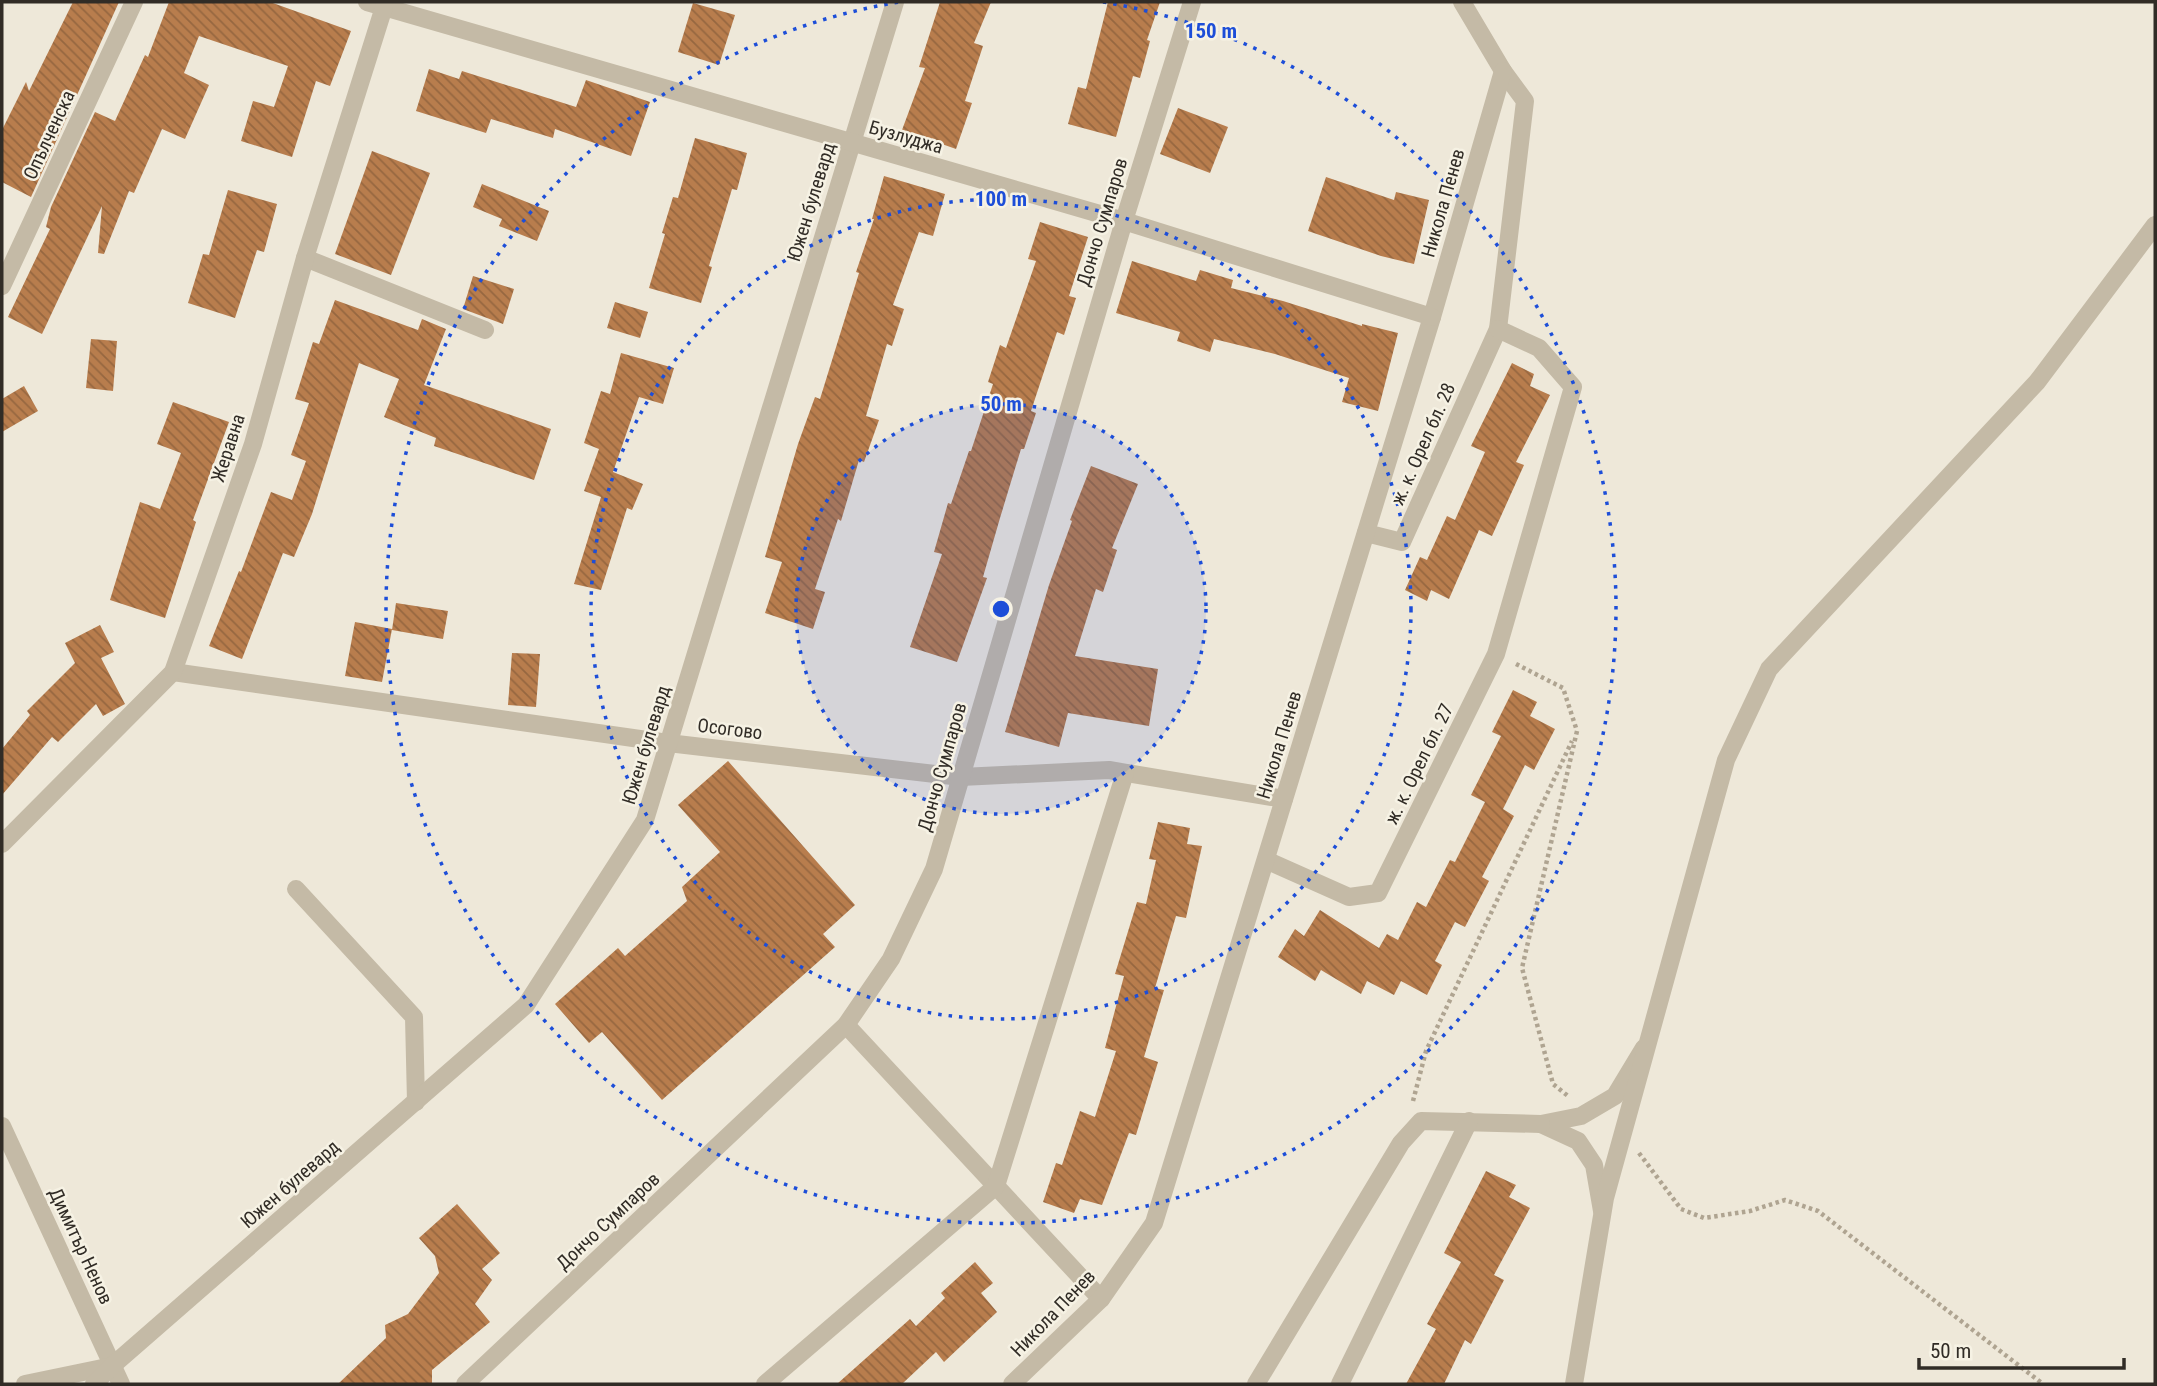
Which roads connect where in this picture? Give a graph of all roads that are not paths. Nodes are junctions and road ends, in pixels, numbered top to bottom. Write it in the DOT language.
graph roads {
  1 [pos="134,2"];
  2 [pos="895,2"];
  3 [pos="1192,2"];
  4 [pos="1462,2"];
  5 [pos="379,3"];
  6 [pos="1503,71"];
  7 [pos="851,143"];
  8 [pos="1124,221"];
  9 [pos="2155,225"];
  10 [pos="305,258"];
  11 [pos="2,286"];
  12 [pos="1432,317"];
  13 [pos="1498,329"];
  14 [pos="485,330"];
  15 [pos="1366,533"];
  16 [pos="173,672"];
  17 [pos="668,743"];
  18 [pos="1125,773"];
  19 [pos="961,777"];
  20 [pos="1284,799"];
  21 [pos="2,844"];
  22 [pos="1265,860"];
  23 [pos="296,889"];
  24 [pos="846,1025"];
  25 [pos="1649,1040"];
  26 [pos="416,1102"];
  27 [pos="1469,1121"];
  28 [pos="1541,1124"];
  29 [pos="2,1125"];
  30 [pos="996,1186"];
  31 [pos="1602,1215"];
  32 [pos="1101,1299"];
  33 [pos="113,1366"];
  34 [pos="25,1384"];
  35 [pos="94,1384"];
  36 [pos="121,1384"];
  37 [pos="465,1384"];
  38 [pos="765,1384"];
  39 [pos="1012,1384"];
  40 [pos="1256,1384"];
  41 [pos="1340,1384"];
  42 [pos="1574,1384"];
  1 -- 11 [label="street, Опълченска"];
  2 -- 7 [label="street, Южен булевард"];
  3 -- 8 [label="street, Дончо Сумпаров"];
  4 -- 6 [label="street"];
  5 -- 7 [label="street, Бузлуджа"];
  5 -- 10 [label="street, Жеравна"];
  6 -- 12 [label="street, Никола Пенев"];
  6 -- 13 [label="street"];
  7 -- 8 [label="street, Бузлуджа"];
  7 -- 17 [label="street, Южен булевард"];
  8 -- 12 [label="street, Бузлуджа"];
  8 -- 19 [label="street, Дончо Сумпаров"];
  9 -- 25 [label="street"];
  10 -- 14 [label="street"];
  10 -- 16 [label="street, Жеравна"];
  12 -- 15 [label="street, Никола Пенев"];
  13 -- 15 [label="street, ж. к. Орел бл. 28"];
  13 -- 22 [label="street, ж. к. Орел бл. 27"];
  15 -- 20 [label="street, Никола Пенев"];
  16 -- 17 [label="street, Осогово"];
  16 -- 21 [label="street, Жеравна"];
  17 -- 19 [label="street, Осогово"];
  17 -- 26 [label="street, Южен булевард"];
  18 -- 19 [label="street, Осогово"];
  18 -- 20 [label="street, Осогово"];
  18 -- 30 [label="street"];
  19 -- 24 [label="street, Дончо Сумпаров"];
  20 -- 22 [label="street, Никола Пенев"];
  22 -- 32 [label="street, Никола Пенев"];
  23 -- 26 [label="street"];
  24 -- 30 [label="street"];
  24 -- 37 [label="street, Дончо Сумпаров"];
  25 -- 28 [label="street"];
  25 -- 31 [label="street"];
  26 -- 33 [label="street, Южен булевард"];
  27 -- 28 [label="street"];
  27 -- 40 [label="street"];
  27 -- 41 [label="street"];
  28 -- 31 [label="street"];
  29 -- 33 [label="street, Димитър Ненов"];
  30 -- 32 [label="street"];
  30 -- 38 [label="street"];
  31 -- 42 [label="street"];
  32 -- 39 [label="street, Никола Пенев"];
  33 -- 34 [label="street"];
  33 -- 35 [label="street, Южен булевард"];
  33 -- 36 [label="street, Димитър Ненов"];
}
